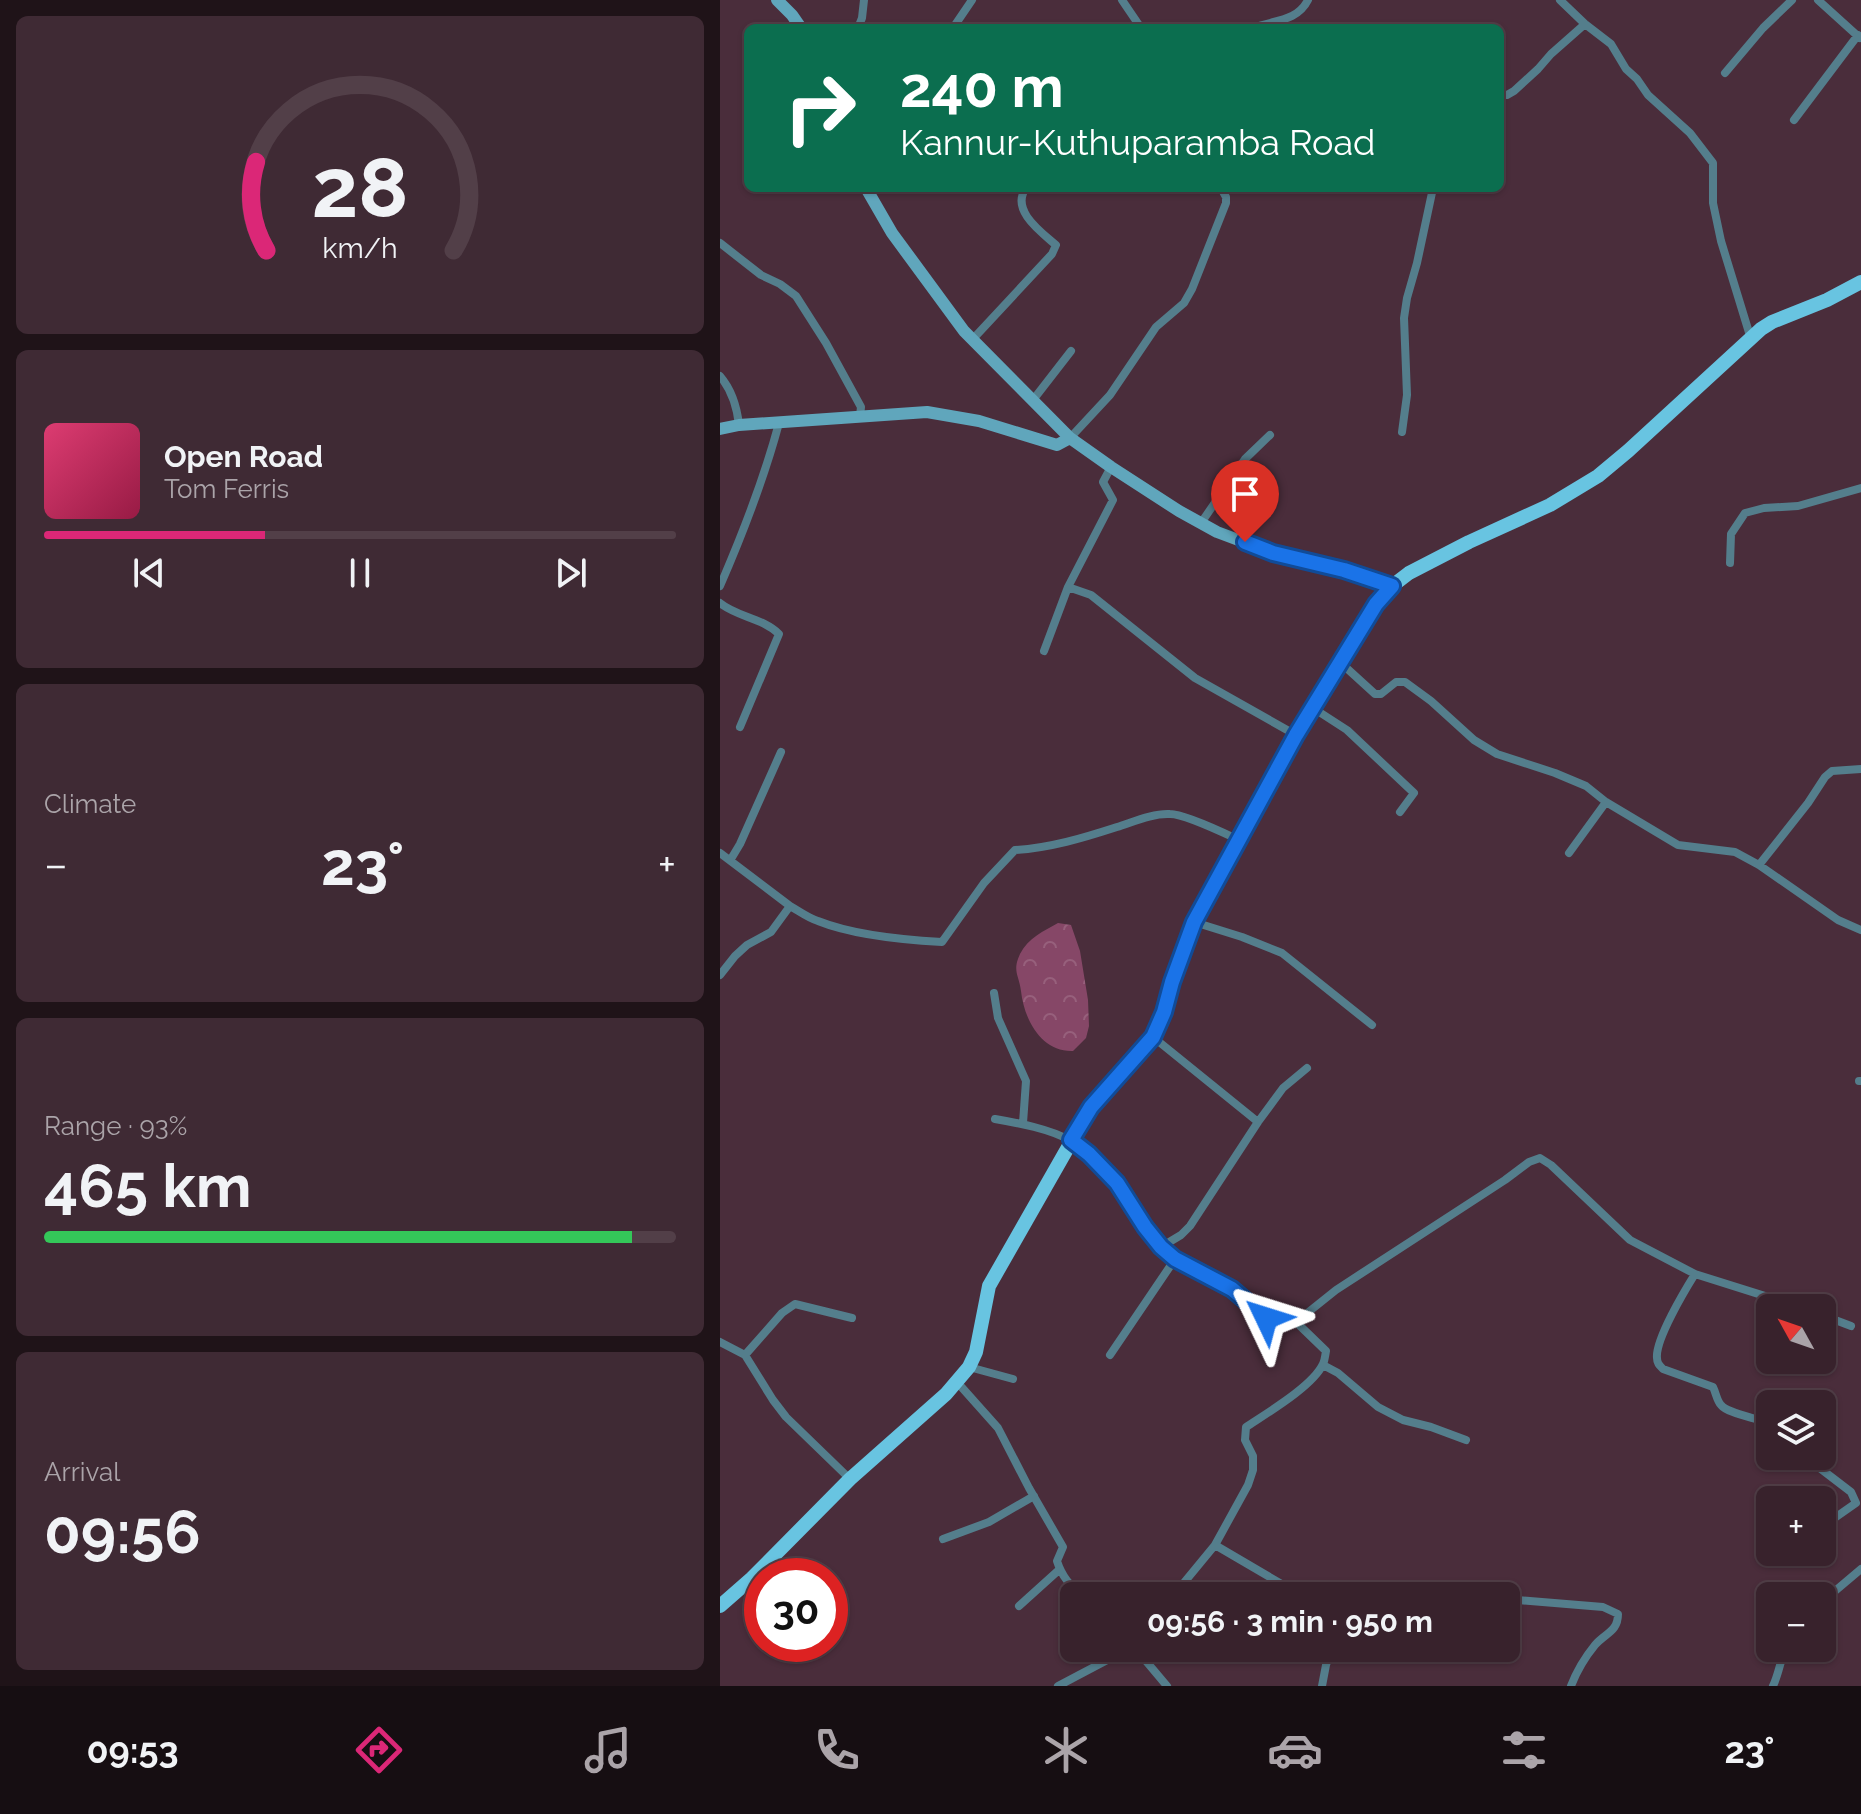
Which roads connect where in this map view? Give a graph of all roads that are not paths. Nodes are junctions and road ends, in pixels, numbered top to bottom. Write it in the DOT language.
graph roads {
  1 [pos="777,0"];
  2 [pos="864,0"];
  3 [pos="972,0"];
  4 [pos="1122,0"];
  5 [pos="1308,0"];
  6 [pos="1560,0"];
  7 [pos="1792,0"];
  8 [pos="1818,0"];
  9 [pos="798,24"];
  10 [pos="860,24"];
  11 [pos="956,24"];
  12 [pos="1139,24"];
  13 [pos="1267,24"];
  14 [pos="1585,24"];
  15 [pos="1859,37"];
  16 [pos="1725,73"];
  17 [pos="1504,95"];
  18 [pos="1794,120"];
  19 [pos="868,192"];
  20 [pos="1023,192"];
  21 [pos="1226,192"];
  22 [pos="1432,192"];
  23 [pos="720,243"];
  24 [pos="1861,282"];
  25 [pos="1751,339"];
  26 [pos="972,340"];
  27 [pos="1071,351"];
  28 [pos="720,376"];
  29 [pos="1033,400"];
  30 [pos="860,416"];
  31 [pos="779,423"];
  32 [pos="739,425"];
  33 [pos="720,429"];
  34 [pos="1402,432"];
  35 [pos="1270,435"];
  36 [pos="1070,438"];
  37 [pos="1111,467"];
  38 [pos="1861,488"];
  39 [pos="1201,523"];
  40 [pos="1730,563"];
  41 [pos="720,586"];
  42 [pos="1392,586"];
  43 [pos="1068,587"];
  44 [pos="720,603"];
  45 [pos="1044,651"];
  46 [pos="1341,663"];
  47 [pos="1313,708"];
  48 [pos="740,727"];
  49 [pos="1296,735"];
  50 [pos="781,752"];
  51 [pos="1861,769"];
  52 [pos="1606,802"];
  53 [pos="1400,812"];
  54 [pos="1239,840"];
  55 [pos="720,853"];
  56 [pos="1569,853"];
  57 [pos="731,859"];
  58 [pos="1759,865"];
  59 [pos="790,906"];
  60 [pos="1194,922"];
  61 [pos="1861,930"];
  62 [pos="720,975"];
  63 [pos="994,993"];
  64 [pos="1372,1025"];
  65 [pos="1153,1037"];
  66 [pos="1307,1068"];
  67 [pos="995,1119"];
  68 [pos="1258,1122"];
  69 [pos="1023,1123"];
  70 [pos="1071,1140"];
  71 [pos="1161,1247"];
  72 [pos="1175,1259"];
  73 [pos="1695,1274"];
  74 [pos="1759,1294"];
  75 [pos="852,1318"];
  76 [pos="1836,1320"];
  77 [pos="1296,1322"];
  78 [pos="1851,1326"];
  79 [pos="720,1342"];
  80 [pos="745,1355"];
  81 [pos="1110,1355"];
  82 [pos="1323,1365"];
  83 [pos="969,1367"];
  84 [pos="1013,1379"];
  85 [pos="957,1382"];
  86 [pos="1756,1418"];
  87 [pos="1466,1440"];
  88 [pos="1822,1470"];
  89 [pos="850,1479"];
  90 [pos="1034,1496"];
  91 [pos="1859,1501"];
  92 [pos="1836,1517"];
  93 [pos="943,1539"];
  94 [pos="1215,1545"];
  95 [pos="1060,1569"];
  96 [pos="1861,1569"];
  97 [pos="1067,1582"];
  98 [pos="1185,1582"];
  99 [pos="1278,1582"];
  100 [pos="1836,1590"];
  101 [pos="1520,1600"];
  102 [pos="720,1606"];
  103 [pos="1019,1606"];
  104 [pos="1105,1662"];
  105 [pos="1145,1662"];
  106 [pos="1327,1662"];
  107 [pos="1780,1662"];
  108 [pos="1058,1686"];
  109 [pos="1167,1686"];
  110 [pos="1321,1686"];
  111 [pos="1571,1686"];
  112 [pos="1773,1686"];
  1 -- 9 [label="main road"];
  2 -- 10 [label="street"];
  3 -- 11 [label="street"];
  4 -- 12 [label="street"];
  5 -- 13 [label="street"];
  6 -- 14 [label="street"];
  7 -- 16 [label="street"];
  8 -- 15 [label="street"];
  14 -- 17 [label="street"];
  14 -- 25 [label="street"];
  15 -- 18 [label="street"];
  19 -- 26 [label="main road"];
  20 -- 26 [label="street"];
  21 -- 36 [label="street"];
  22 -- 34 [label="street"];
  23 -- 30 [label="street"];
  24 -- 25 [label="main road"];
  25 -- 42 [label="main road"];
  26 -- 29 [label="main road"];
  27 -- 29 [label="street"];
  28 -- 32 [label="street"];
  29 -- 36 [label="main road"];
  30 -- 31 [label="main road"];
  30 -- 36 [label="main road"];
  31 -- 32 [label="main road"];
  31 -- 41 [label="street"];
  32 -- 33 [label="main road"];
  35 -- 39 [label="street"];
  36 -- 37 [label="main road"];
  37 -- 39 [label="main road"];
  37 -- 43 [label="street"];
  38 -- 40 [label="street"];
  39 -- 42 [label="main road"];
  42 -- 46 [label="main road"];
  43 -- 45 [label="street"];
  43 -- 49 [label="street"];
  44 -- 48 [label="street"];
  46 -- 47 [label="main road"];
  46 -- 52 [label="street"];
  47 -- 49 [label="main road"];
  47 -- 53 [label="street"];
  49 -- 54 [label="main road"];
  50 -- 57 [label="street"];
  51 -- 58 [label="street"];
  52 -- 56 [label="street"];
  52 -- 58 [label="street"];
  54 -- 59 [label="street"];
  54 -- 60 [label="main road"];
  55 -- 57 [label="street"];
  57 -- 59 [label="street"];
  58 -- 61 [label="street"];
  59 -- 62 [label="street"];
  60 -- 64 [label="street"];
  60 -- 65 [label="main road"];
  63 -- 69 [label="street"];
  65 -- 68 [label="street"];
  65 -- 70 [label="main road"];
  66 -- 68 [label="street"];
  67 -- 69 [label="street"];
  68 -- 71 [label="street"];
  69 -- 70 [label="street"];
  70 -- 71 [label="street"];
  70 -- 83 [label="main road"];
  71 -- 72 [label="street"];
  72 -- 77 [label="street"];
  72 -- 81 [label="street"];
  73 -- 74 [label="street"];
  73 -- 77 [label="street"];
  73 -- 86 [label="street"];
  75 -- 80 [label="street"];
  76 -- 78 [label="street"];
  77 -- 82 [label="street"];
  79 -- 80 [label="street"];
  80 -- 89 [label="street"];
  82 -- 87 [label="street"];
  82 -- 94 [label="street"];
  83 -- 84 [label="street"];
  83 -- 85 [label="main road"];
  85 -- 89 [label="main road"];
  85 -- 90 [label="street"];
  88 -- 91 [label="street"];
  89 -- 102 [label="main road"];
  90 -- 93 [label="street"];
  90 -- 95 [label="street"];
  91 -- 92 [label="street"];
  94 -- 98 [label="street"];
  94 -- 99 [label="street"];
  95 -- 97 [label="street"];
  95 -- 103 [label="street"];
  96 -- 100 [label="street"];
  101 -- 111 [label="street"];
  104 -- 108 [label="street"];
  105 -- 109 [label="street"];
  106 -- 110 [label="street"];
  107 -- 112 [label="street"];
}
